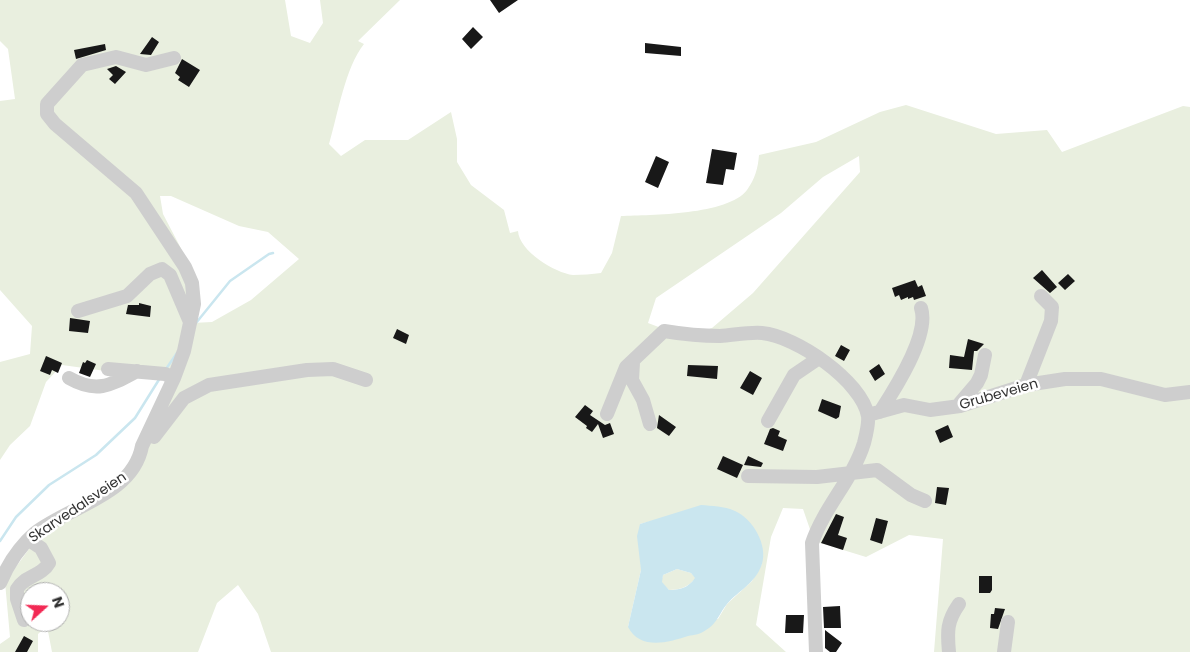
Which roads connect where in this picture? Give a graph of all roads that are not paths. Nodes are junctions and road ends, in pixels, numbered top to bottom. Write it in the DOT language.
graph roads {
  1 [pos="174,58"];
  2 [pos="1042,296"];
  3 [pos="921,308"];
  4 [pos="78,312"];
  5 [pos="191,325"];
  6 [pos="985,356"];
  7 [pos="819,358"];
  8 [pos="634,359"];
  9 [pos="108,369"];
  10 [pos="136,371"];
  11 [pos="69,378"];
  12 [pos="174,378"];
  13 [pos="366,380"];
  14 [pos="1026,385"];
  15 [pos="1190,392"];
  16 [pos="960,406"];
  17 [pos="874,413"];
  18 [pos="607,414"];
  19 [pos="768,420"];
  20 [pos="650,424"];
  21 [pos="140,458"];
  22 [pos="850,474"];
  23 [pos="748,476"];
  24 [pos="925,501"];
  25 [pos="29,540"];
  26 [pos="23,582"];
  27 [pos="0,583"];
  28 [pos="20,586"];
  29 [pos="959,604"];
  30 [pos="20,608"];
  31 [pos="1008,622"];
  32 [pos="816,652"];
  33 [pos="950,652"];
  34 [pos="1004,652"];
  1 -- 5 [label="street, Skarvedalsveien"];
  2 -- 14 [label="street"];
  3 -- 17 [label="street"];
  4 -- 5 [label="street"];
  5 -- 12 [label="street, Skarvedalsveien"];
  6 -- 16 [label="street"];
  7 -- 8 [label="street"];
  7 -- 17 [label="street"];
  7 -- 19 [label="street"];
  8 -- 18 [label="street"];
  8 -- 20 [label="street"];
  9 -- 10 [label="street"];
  10 -- 11 [label="street"];
  10 -- 12 [label="street"];
  12 -- 21 [label="street, Skarvedalsveien"];
  13 -- 21 [label="street, Skarvedalsveien"];
  14 -- 15 [label="street, Grubeveien"];
  14 -- 16 [label="street, Grubeveien"];
  16 -- 17 [label="street, Grubeveien"];
  17 -- 22 [label="street"];
  21 -- 25 [label="street, Skarvedalsveien"];
  22 -- 23 [label="street"];
  22 -- 24 [label="street"];
  22 -- 32 [label="street"];
  25 -- 26 [label="street"];
  25 -- 27 [label="street, Skarvedalsveien"];
  28 -- 30 [label="street"];
  29 -- 33 [label="street"];
  31 -- 34 [label="street"];
}
